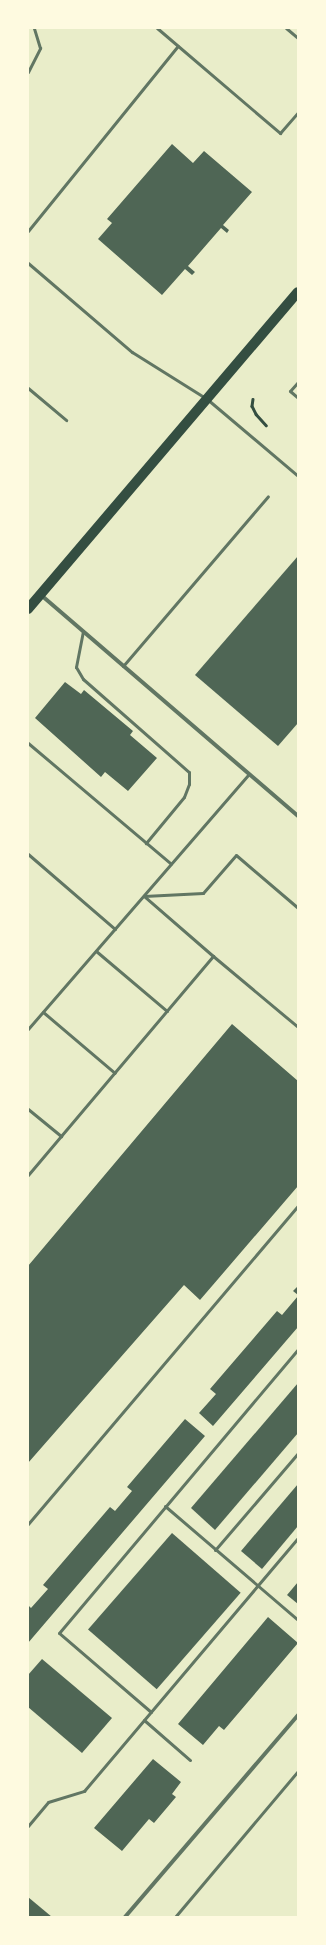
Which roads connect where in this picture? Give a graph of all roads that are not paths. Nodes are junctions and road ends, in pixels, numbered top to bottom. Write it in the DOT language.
graph roads {
  1 [pos="34,28"];
  2 [pos="157,28"];
  3 [pos="164,28"];
  4 [pos="286,28"];
  5 [pos="165,34"];
  6 [pos="298,38"];
  7 [pos="178,46"];
  8 [pos="28,72"];
  9 [pos="298,112"];
  10 [pos="28,231"];
  11 [pos="28,263"];
  12 [pos="298,292"];
  13 [pos="298,382"];
  14 [pos="28,388"];
  15 [pos="298,398"];
  16 [pos="207,399"];
  17 [pos="66,420"];
  18 [pos="298,476"];
  19 [pos="268,496"];
  20 [pos="40,595"];
  21 [pos="29,605"];
  22 [pos="83,631"];
  23 [pos="123,666"];
  24 [pos="28,743"];
  25 [pos="249,774"];
  26 [pos="298,816"];
  27 [pos="146,843"];
  28 [pos="28,854"];
  29 [pos="171,864"];
  30 [pos="144,896"];
  31 [pos="298,908"];
  32 [pos="115,929"];
  33 [pos="96,951"];
  34 [pos="213,956"];
  35 [pos="167,1011"];
  36 [pos="43,1012"];
  37 [pos="298,1027"];
  38 [pos="28,1029"];
  39 [pos="115,1073"];
  40 [pos="28,1109"];
  41 [pos="61,1136"];
  42 [pos="28,1175"];
  43 [pos="298,1206"];
  44 [pos="298,1349"];
  45 [pos="298,1453"];
  46 [pos="165,1506"];
  47 [pos="28,1524"];
  48 [pos="298,1538"];
  49 [pos="215,1550"];
  50 [pos="258,1586"];
  51 [pos="298,1620"];
  52 [pos="151,1712"];
  53 [pos="298,1715"];
  54 [pos="144,1720"];
  55 [pos="190,1760"];
  56 [pos="298,1770"];
  57 [pos="28,1826"];
  58 [pos="125,1917"];
  59 [pos="175,1917"];
  1 -- 8 [label="lane"];
  2 -- 5 [label="lane"];
  3 -- 5 [label="lane"];
  4 -- 6 [label="lane"];
  5 -- 7 [label="lane"];
  7 -- 9 [label="lane"];
  7 -- 10 [label="lane"];
  11 -- 16 [label="lane"];
  12 -- 16 [label="main road"];
  13 -- 15 [label="lane"];
  14 -- 17 [label="lane"];
  16 -- 18 [label="lane"];
  16 -- 20 [label="main road"];
  19 -- 23 [label="lane"];
  20 -- 21 [label="main road"];
  20 -- 22 [label="street"];
  22 -- 23 [label="street"];
  22 -- 27 [label="lane"];
  23 -- 25 [label="street"];
  24 -- 27 [label="lane"];
  25 -- 26 [label="street"];
  25 -- 29 [label="lane"];
  27 -- 29 [label="lane"];
  28 -- 32 [label="lane"];
  29 -- 30 [label="lane"];
  30 -- 31 [label="lane"];
  30 -- 32 [label="lane"];
  30 -- 34 [label="lane"];
  32 -- 33 [label="lane"];
  33 -- 35 [label="lane"];
  33 -- 36 [label="lane"];
  34 -- 35 [label="lane"];
  34 -- 37 [label="lane"];
  35 -- 39 [label="lane"];
  36 -- 38 [label="lane"];
  36 -- 39 [label="lane"];
  39 -- 41 [label="lane"];
  40 -- 41 [label="lane"];
  41 -- 42 [label="lane"];
  43 -- 47 [label="lane"];
  44 -- 46 [label="lane"];
  45 -- 49 [label="lane"];
  46 -- 49 [label="lane"];
  46 -- 52 [label="lane"];
  48 -- 50 [label="lane"];
  49 -- 50 [label="lane"];
  50 -- 51 [label="lane"];
  50 -- 52 [label="lane"];
  52 -- 54 [label="lane"];
  53 -- 58 [label="street"];
  54 -- 55 [label="lane"];
  54 -- 57 [label="lane"];
  56 -- 59 [label="lane"];
}
